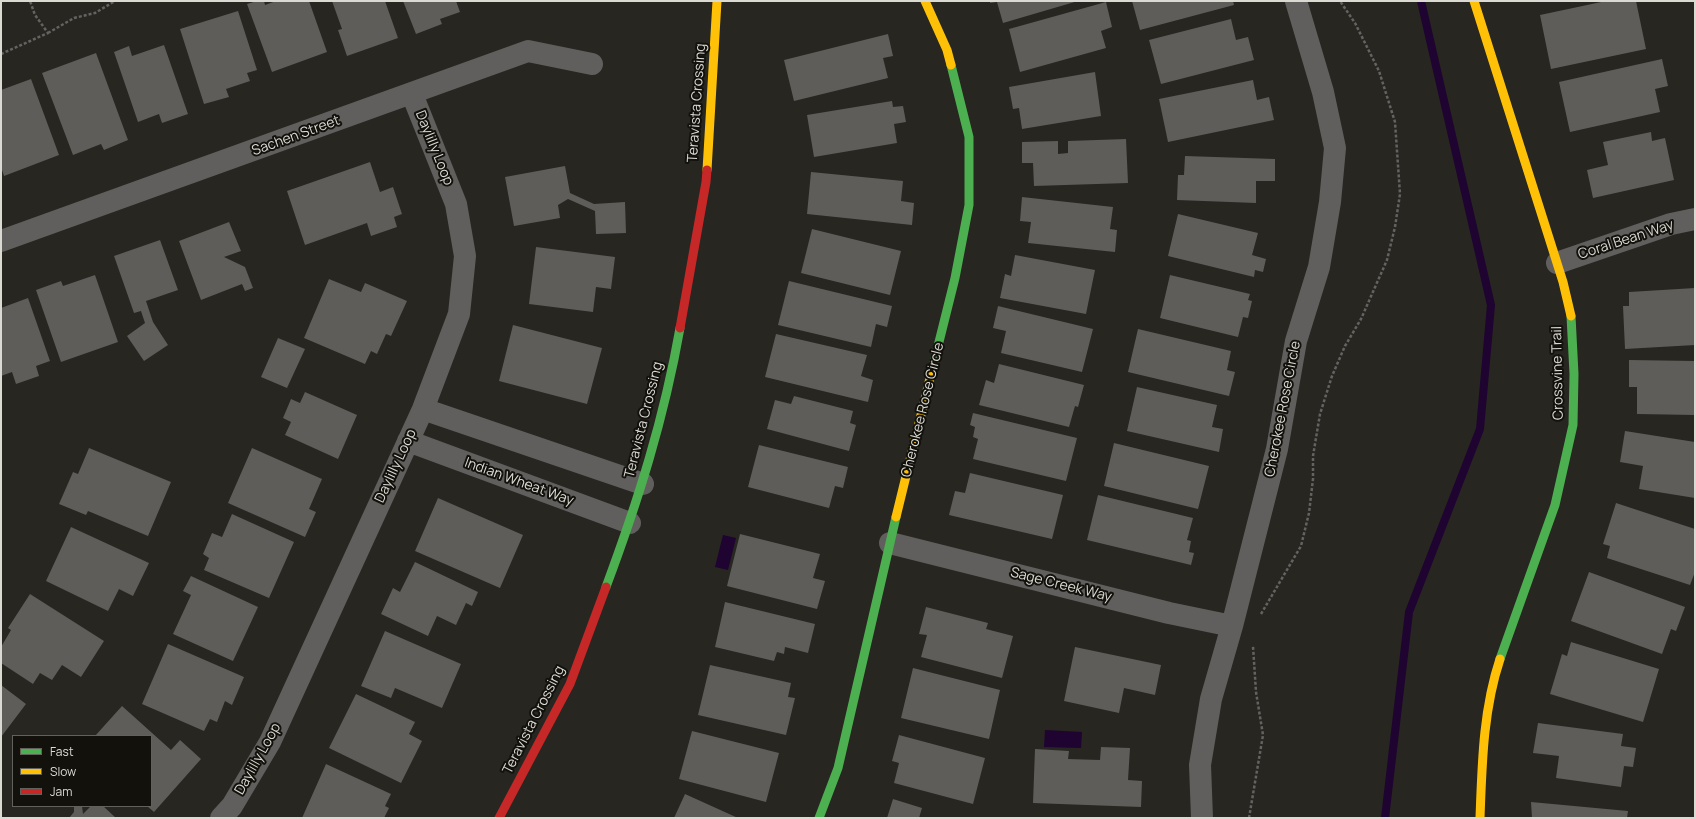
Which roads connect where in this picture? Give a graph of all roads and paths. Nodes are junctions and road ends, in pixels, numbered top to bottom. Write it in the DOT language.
graph roads {
  1 [pos="30,1"];
  2 [pos="115,1"];
  3 [pos="717,1"];
  4 [pos="925,1"];
  5 [pos="1296,1"];
  6 [pos="1340,1"];
  7 [pos="1474,1"];
  8 [pos="48,33"];
  9 [pos="1,54"];
  10 [pos="592,64"];
  11 [pos="412,94"];
  12 [pos="1695,219"];
  13 [pos="1,241"];
  14 [pos="1557,263"];
  15 [pos="423,409"];
  16 [pos="408,441"];
  17 [pos="643,484"];
  18 [pos="630,523"];
  19 [pos="890,543"];
  20 [pos="1260,617"];
  21 [pos="1232,626"];
  22 [pos="1254,642"];
  23 [pos="221,818"];
  24 [pos="499,818"];
  25 [pos="819,818"];
  26 [pos="1202,818"];
  27 [pos="1249,818"];
  28 [pos="1480,818"];
  1 -- 8 [label="path"];
  2 -- 8 [label="path"];
  3 -- 17 [label="street, Teravista Crossing"];
  4 -- 19 [label="street, Cherokee Rose Circle"];
  5 -- 21 [label="street, Cherokee Rose Circle"];
  6 -- 20 [label="path"];
  7 -- 14 [label="street, Crossvine Trail"];
  8 -- 9 [label="path"];
  10 -- 11 [label="street, Sachen Street"];
  11 -- 13 [label="street, Sachen Street"];
  11 -- 15 [label="street, Daylilly Loop"];
  12 -- 14 [label="street, Coral Bean Way"];
  14 -- 28 [label="street, Crossvine Trail"];
  15 -- 16 [label="street, Daylilly Loop"];
  15 -- 17 [label="street"];
  16 -- 18 [label="street, Indian Wheat Way"];
  16 -- 23 [label="street, Daylilly Loop"];
  17 -- 18 [label="street, Teravista Crossing"];
  18 -- 24 [label="street, Teravista Crossing"];
  19 -- 21 [label="street, Sage Creek Way"];
  19 -- 25 [label="street, Cherokee Rose Circle"];
  21 -- 26 [label="street, Cherokee Rose Circle"];
  22 -- 27 [label="path"];
}
